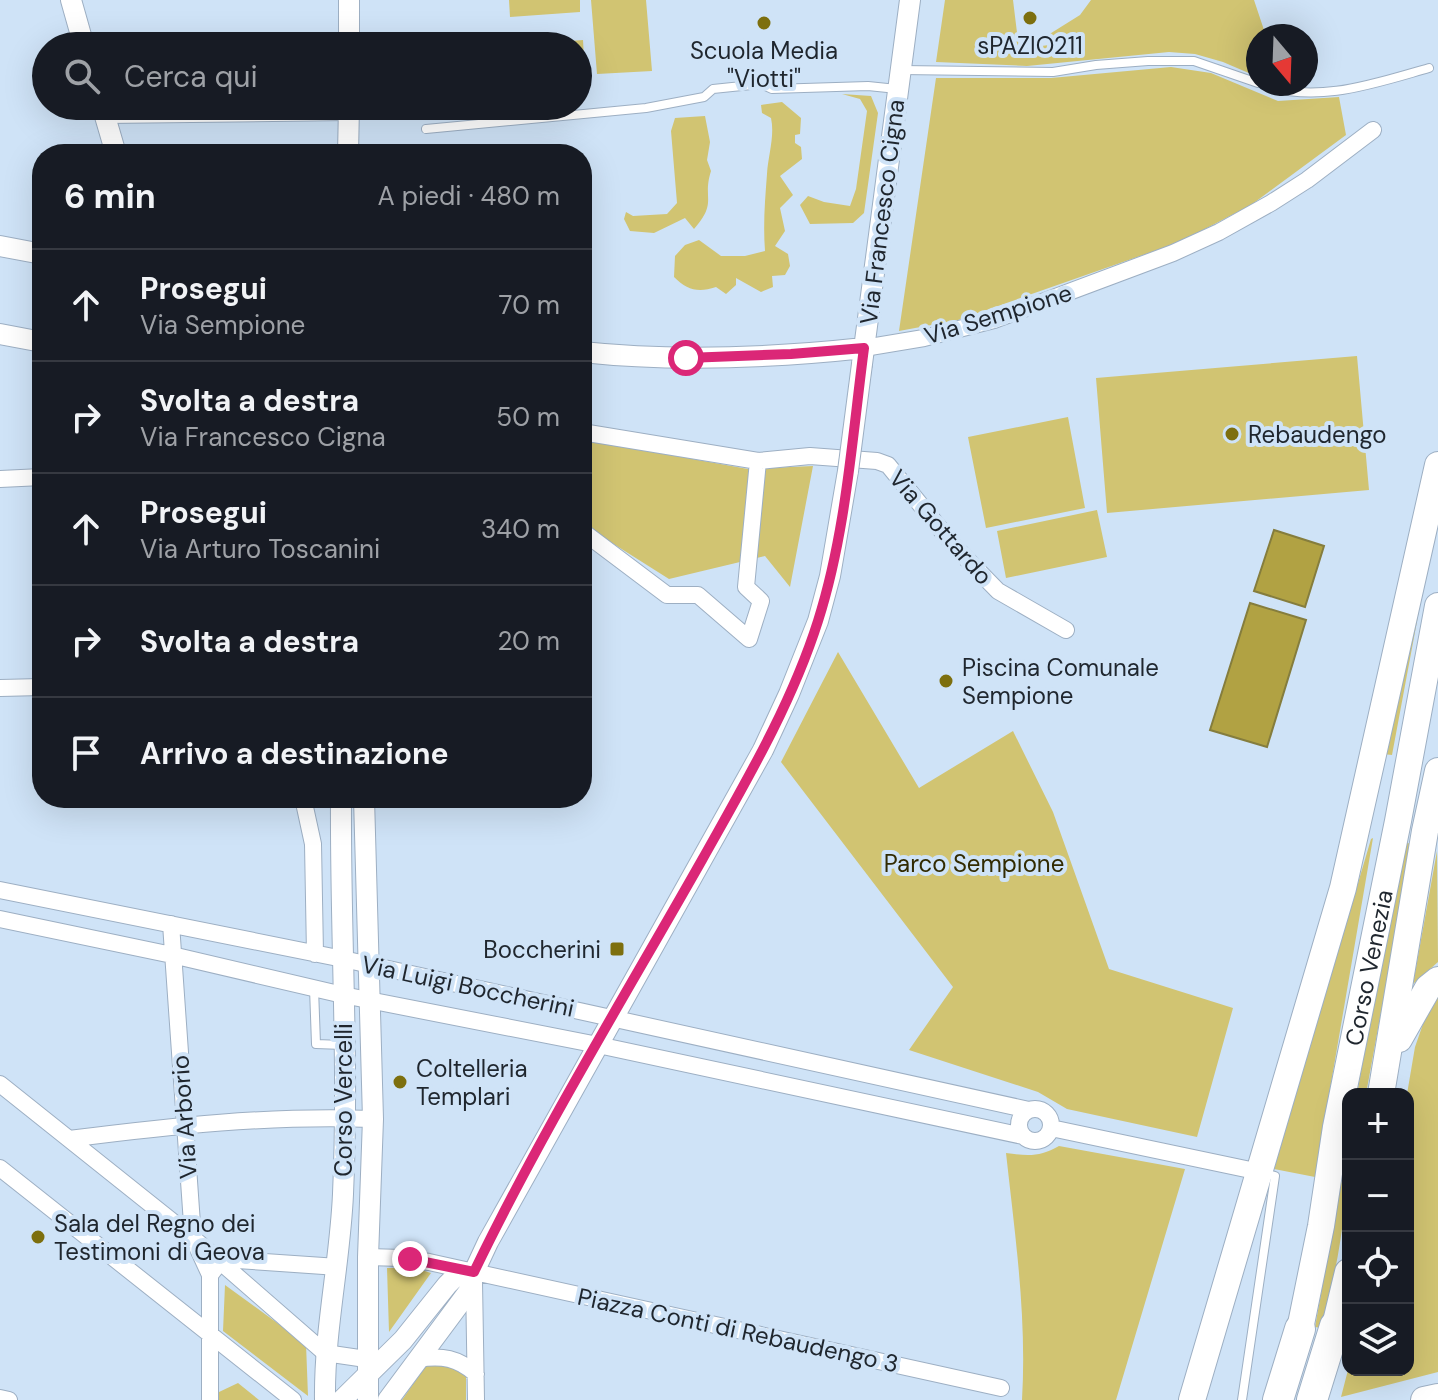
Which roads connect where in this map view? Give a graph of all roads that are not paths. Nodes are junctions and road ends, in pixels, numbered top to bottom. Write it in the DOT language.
graph roads {
  1 [pos="71,0"];
  2 [pos="349,0"];
  3 [pos="910,0"];
  4 [pos="80,32"];
  5 [pos="349,32"];
  6 [pos="1429,68"];
  7 [pos="1246,78"];
  8 [pos="899,80"];
  9 [pos="1318,91"];
  10 [pos="592,113"];
  11 [pos="106,120"];
  12 [pos="349,120"];
  13 [pos="520,120"];
  14 [pos="426,129"];
  15 [pos="1373,130"];
  16 [pos="113,144"];
  17 [pos="348,144"];
  18 [pos="0,246"];
  19 [pos="32,252"];
  20 [pos="0,334"];
  21 [pos="32,340"];
  22 [pos="592,353"];
  23 [pos="863,356"];
  24 [pos="592,434"];
  25 [pos="758,461"];
  26 [pos="1437,475"];
  27 [pos="32,477"];
  28 [pos="0,479"];
  29 [pos="592,539"];
  30 [pos="1438,606"];
  31 [pos="1066,630"];
  32 [pos="32,687"];
  33 [pos="0,688"];
  34 [pos="1438,771"];
  35 [pos="1366,788"];
  36 [pos="305,808"];
  37 [pos="341,808"];
  38 [pos="364,808"];
  39 [pos="1400,810"];
  40 [pos="1433,821"];
  41 [pos="0,890"];
  42 [pos="0,919"];
  43 [pos="171,924"];
  44 [pos="315,954"];
  45 [pos="172,955"];
  46 [pos="343,959"];
  47 [pos="367,965"];
  48 [pos="1438,980"];
  49 [pos="314,988"];
  50 [pos="343,995"];
  51 [pos="371,1001"];
  52 [pos="614,1017"];
  53 [pos="343,1045"];
  54 [pos="598,1045"];
  55 [pos="1386,1067"];
  56 [pos="0,1084"];
  57 [pos="1382,1088"];
  58 [pos="1029,1110"];
  59 [pos="343,1118"];
  60 [pos="373,1119"];
  61 [pos="185,1124"];
  62 [pos="1051,1128"];
  63 [pos="1023,1136"];
  64 [pos="69,1139"];
  65 [pos="0,1168"];
  66 [pos="1260,1172"];
  67 [pos="193,1238"];
  68 [pos="368,1257"];
  69 [pos="221,1261"];
  70 [pos="338,1267"];
  71 [pos="474,1272"];
  72 [pos="210,1275"];
  73 [pos="1342,1297"];
  74 [pos="1335,1326"];
  75 [pos="1300,1329"];
  76 [pos="211,1336"];
  77 [pos="325,1353"];
  78 [pos="418,1359"];
  79 [pos="367,1368"];
  80 [pos="476,1374"];
  81 [pos="1001,1388"];
  82 [pos="1438,1397"];
  83 [pos="0,1398"];
  84 [pos="9,1400"];
  85 [pos="210,1400"];
  86 [pos="293,1400"];
  87 [pos="325,1400"];
  88 [pos="342,1400"];
  89 [pos="368,1400"];
  90 [pos="388,1400"];
  91 [pos="476,1400"];
  92 [pos="1192,1400"];
  93 [pos="1242,1400"];
  94 [pos="1278,1400"];
  95 [pos="1312,1400"];
  96 [pos="1424,1400"];
  1 -- 4 [label="street"];
  2 -- 5 [label="street"];
  3 -- 8 [label="street, Via Francesco Cigna"];
  6 -- 9 [label="lane"];
  7 -- 8 [label="lane"];
  8 -- 10 [label="lane"];
  8 -- 23 [label="street, Via Francesco Cigna"];
  11 -- 16 [label="street"];
  12 -- 17 [label="street"];
  13 -- 14 [label="lane"];
  15 -- 23 [label="street, Via Sempione"];
  18 -- 19 [label="street"];
  20 -- 21 [label="street"];
  22 -- 23 [label="street, Via Sempione"];
  23 -- 52 [label="street, Via Francesco Cigna, bridge"];
  24 -- 25 [label="street, Via Gottardo"];
  25 -- 29 [label="street"];
  25 -- 31 [label="street, Via Gottardo"];
  26 -- 35 [label="main road"];
  27 -- 28 [label="street"];
  30 -- 39 [label="main road, Corso Venezia"];
  32 -- 33 [label="street"];
  34 -- 40 [label="main road, Corso Venezia"];
  35 -- 39 [label="main road"];
  35 -- 66 [label="main road"];
  36 -- 44 [label="street"];
  37 -- 46 [label="street, Corso Vercelli"];
  38 -- 47 [label="street, Corso Vercelli"];
  39 -- 40 [label="main road"];
  39 -- 75 [label="main road, Corso Venezia"];
  40 -- 55 [label="main road, Corso Venezia"];
  41 -- 43 [label="street, Via Luigi Boccherini"];
  42 -- 45 [label="street, Via Luigi Boccherini"];
  43 -- 44 [label="street, Via Luigi Boccherini"];
  43 -- 45 [label="street, Via Arborio"];
  44 -- 46 [label="street, Via Luigi Boccherini"];
  45 -- 49 [label="street, Via Luigi Boccherini"];
  45 -- 61 [label="street, Via Arborio"];
  46 -- 47 [label="street, Via Luigi Boccherini"];
  46 -- 50 [label="street, Corso Vercelli"];
  47 -- 51 [label="street, Corso Vercelli"];
  47 -- 52 [label="street, Via Luigi Boccherini"];
  48 -- 55 [label="main road"];
  49 -- 50 [label="street, Via Luigi Boccherini"];
  49 -- 53 [label="lane"];
  50 -- 51 [label="street, Via Luigi Boccherini"];
  50 -- 53 [label="street, Corso Vercelli"];
  51 -- 54 [label="street, Via Luigi Boccherini"];
  51 -- 60 [label="street, Corso Vercelli"];
  52 -- 54 [label="street, Via Francesco Cigna"];
  52 -- 58 [label="street, Via Luigi Boccherini"];
  53 -- 59 [label="street, Corso Vercelli"];
  54 -- 63 [label="street, Via Luigi Boccherini"];
  54 -- 71 [label="street, Via Francesco Cigna"];
  55 -- 57 [label="main road, Corso Venezia"];
  56 -- 64 [label="street"];
  58 -- 62 [label="street"];
  58 -- 63 [label="street"];
  59 -- 60 [label="street"];
  59 -- 61 [label="street"];
  59 -- 70 [label="street, Corso Vercelli"];
  60 -- 68 [label="street, Corso Vercelli"];
  61 -- 64 [label="street"];
  61 -- 67 [label="street, Via Arborio"];
  62 -- 63 [label="street"];
  62 -- 66 [label="street"];
  64 -- 67 [label="street"];
  65 -- 76 [label="street"];
  66 -- 92 [label="main road"];
  66 -- 93 [label="lane"];
  67 -- 69 [label="street"];
  67 -- 72 [label="street, Via Arborio"];
  68 -- 71 [label="street, Piazza Conti di Rebaudengo 3"];
  68 -- 79 [label="street, Corso Vercelli"];
  69 -- 70 [label="street"];
  69 -- 72 [label="street"];
  69 -- 77 [label="street"];
  70 -- 77 [label="street, Corso Vercelli"];
  71 -- 78 [label="street, Via Francesco Cigna"];
  71 -- 79 [label="street"];
  71 -- 80 [label="street"];
  71 -- 81 [label="street, Piazza Conti di Rebaudengo 3"];
  72 -- 76 [label="street"];
  73 -- 74 [label="main road"];
  74 -- 95 [label="highway"];
  75 -- 94 [label="highway"];
  76 -- 85 [label="street"];
  76 -- 86 [label="street"];
  77 -- 79 [label="street"];
  77 -- 87 [label="street, Corso Vercelli"];
  78 -- 80 [label="street"];
  78 -- 90 [label="street, Via Francesco Cigna"];
  79 -- 88 [label="street"];
  79 -- 89 [label="street, Corso Vercelli"];
  80 -- 91 [label="street"];
  82 -- 96 [label="main road"];
  83 -- 84 [label="street"];
}
